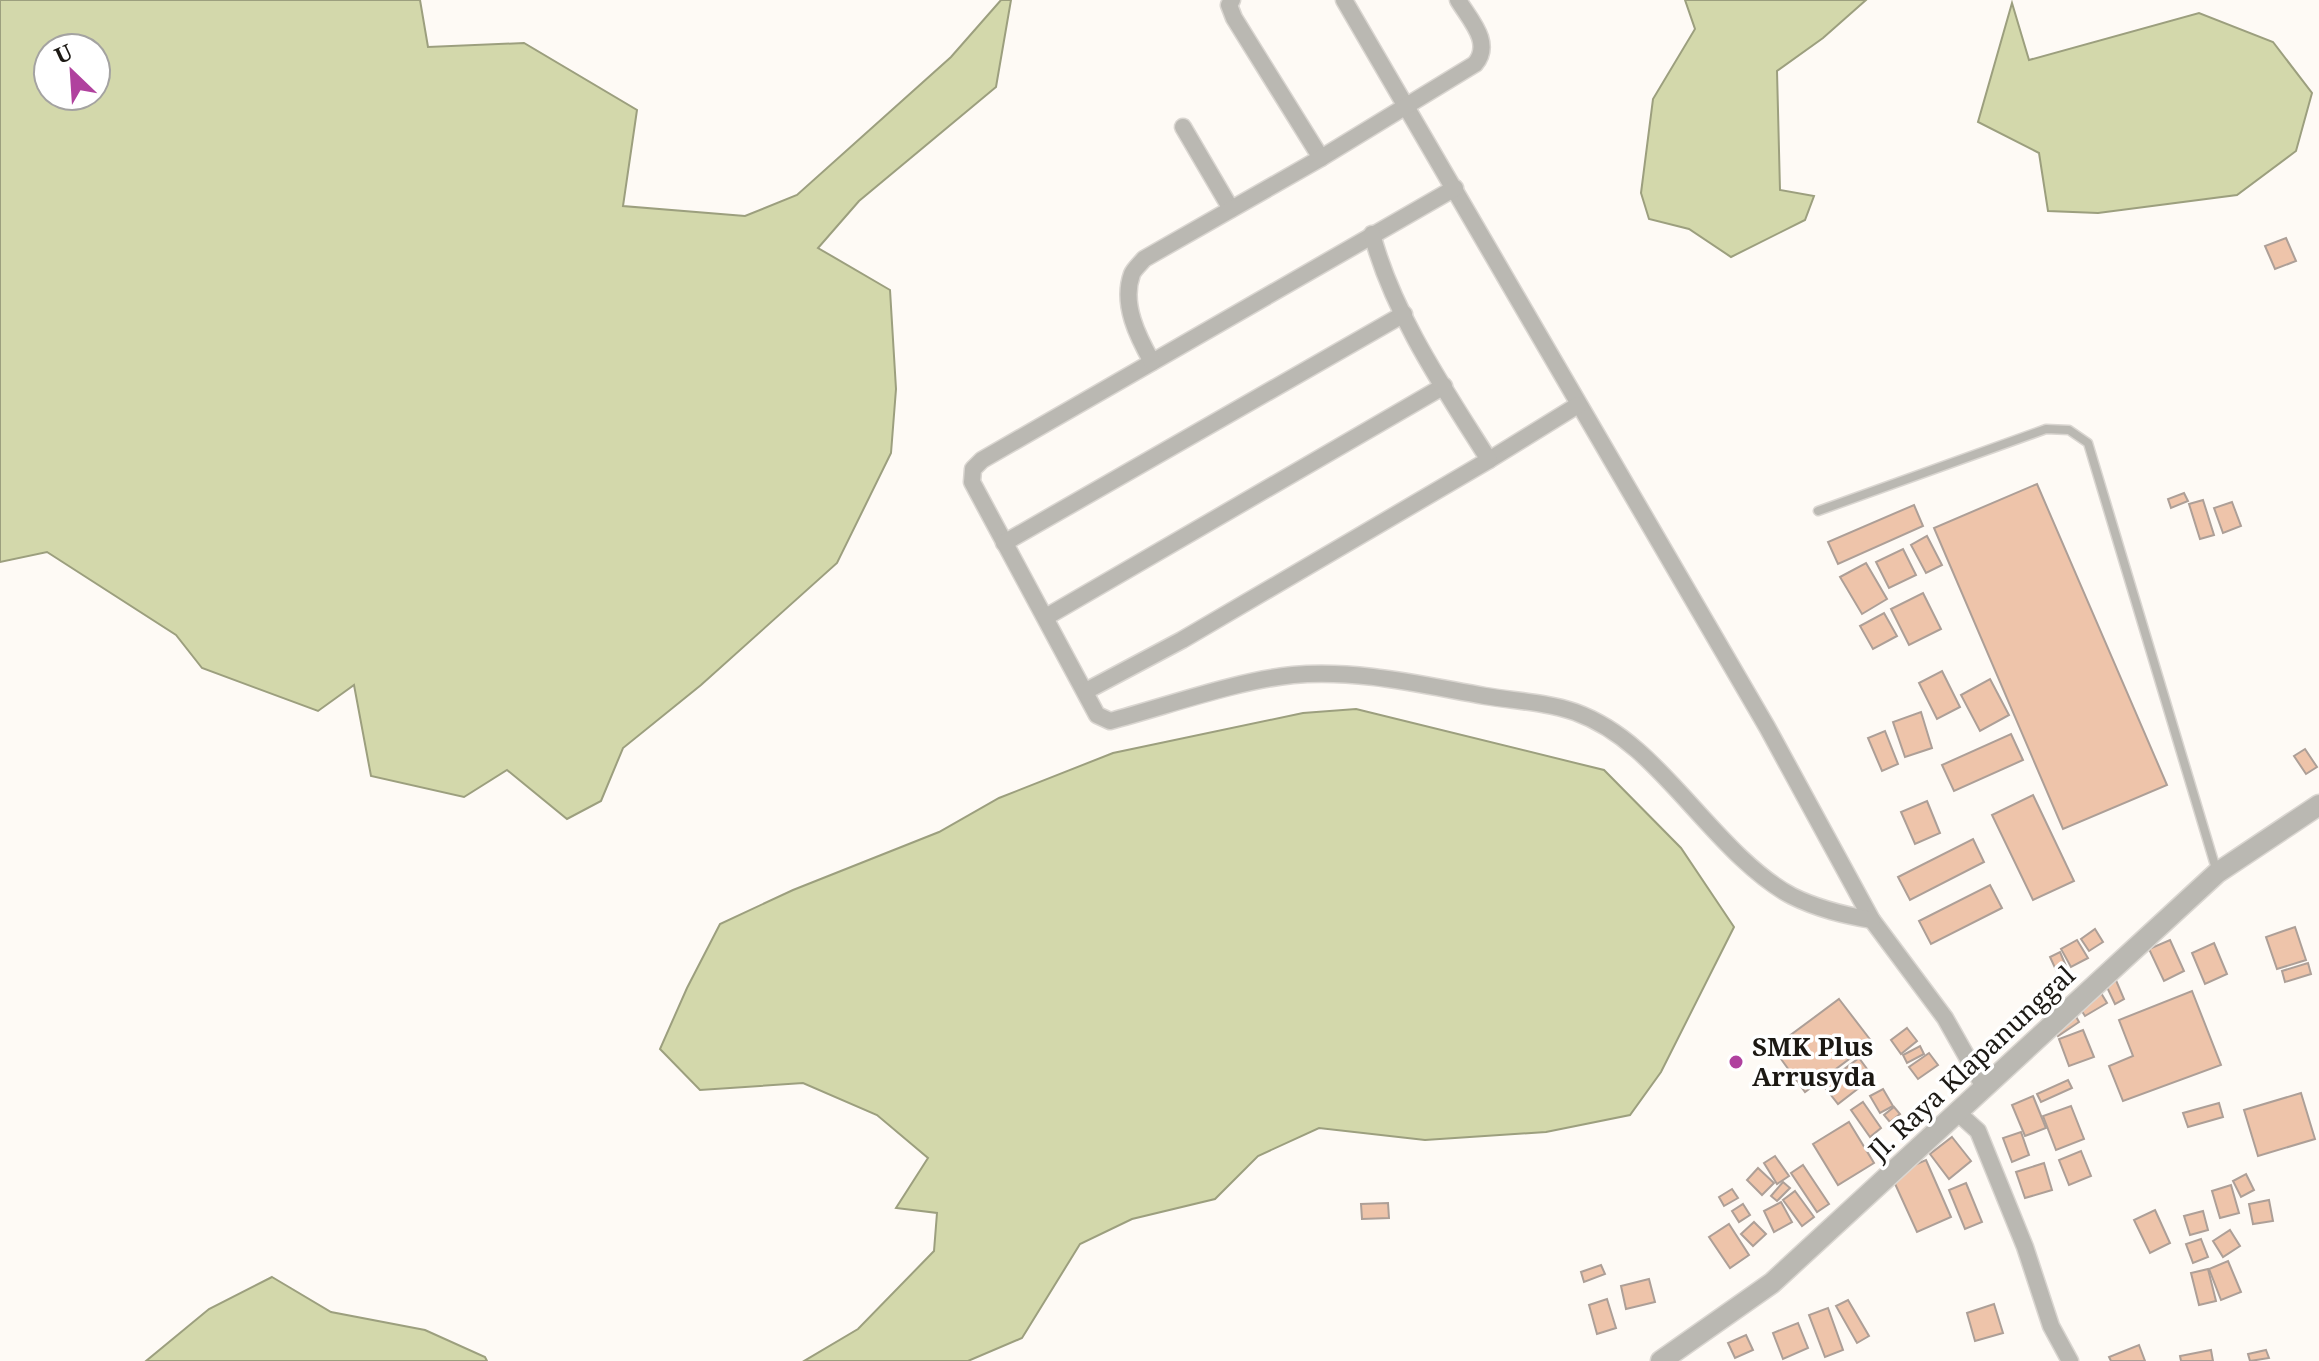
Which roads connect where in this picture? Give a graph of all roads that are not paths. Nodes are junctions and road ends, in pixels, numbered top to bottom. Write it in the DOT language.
graph roads {
  1 [pos="1232,0"];
  2 [pos="1344,0"];
  3 [pos="1458,0"];
  4 [pos="1406,108"];
  5 [pos="1183,127"];
  6 [pos="1321,158"];
  7 [pos="1455,188"];
  8 [pos="1231,209"];
  9 [pos="1372,234"];
  10 [pos="1404,314"];
  11 [pos="1152,362"];
  12 [pos="1444,386"];
  13 [pos="1578,405"];
  14 [pos="1489,460"];
  15 [pos="1818,511"];
  16 [pos="1004,543"];
  17 [pos="1046,617"];
  18 [pos="1086,691"];
  19 [pos="2319,805"];
  20 [pos="2217,873"];
  21 [pos="1872,920"];
  22 [pos="1984,1087"];
  23 [pos="1957,1112"];
  24 [pos="1661,1361"];
  25 [pos="2070,1361"];
  1 -- 6 [label="street"];
  2 -- 4 [label="street"];
  3 -- 4 [label="street"];
  4 -- 6 [label="street"];
  4 -- 7 [label="street"];
  5 -- 8 [label="street"];
  6 -- 8 [label="street"];
  7 -- 9 [label="street"];
  7 -- 13 [label="street"];
  8 -- 11 [label="street"];
  9 -- 10 [label="street"];
  9 -- 11 [label="street"];
  10 -- 12 [label="street"];
  10 -- 16 [label="street"];
  11 -- 16 [label="street"];
  12 -- 14 [label="street"];
  12 -- 17 [label="street"];
  13 -- 14 [label="street"];
  13 -- 21 [label="street"];
  14 -- 18 [label="street"];
  15 -- 20 [label="lane"];
  16 -- 17 [label="street"];
  17 -- 18 [label="street"];
  18 -- 21 [label="street"];
  19 -- 20 [label="street, Jl. Raya Klapanunggal"];
  20 -- 22 [label="street, Jl. Raya Klapanunggal"];
  21 -- 22 [label="street"];
  22 -- 23 [label="street, Jl. Raya Klapanunggal"];
  23 -- 24 [label="street, Jl. Raya Klapanunggal"];
  23 -- 25 [label="street"];
}
